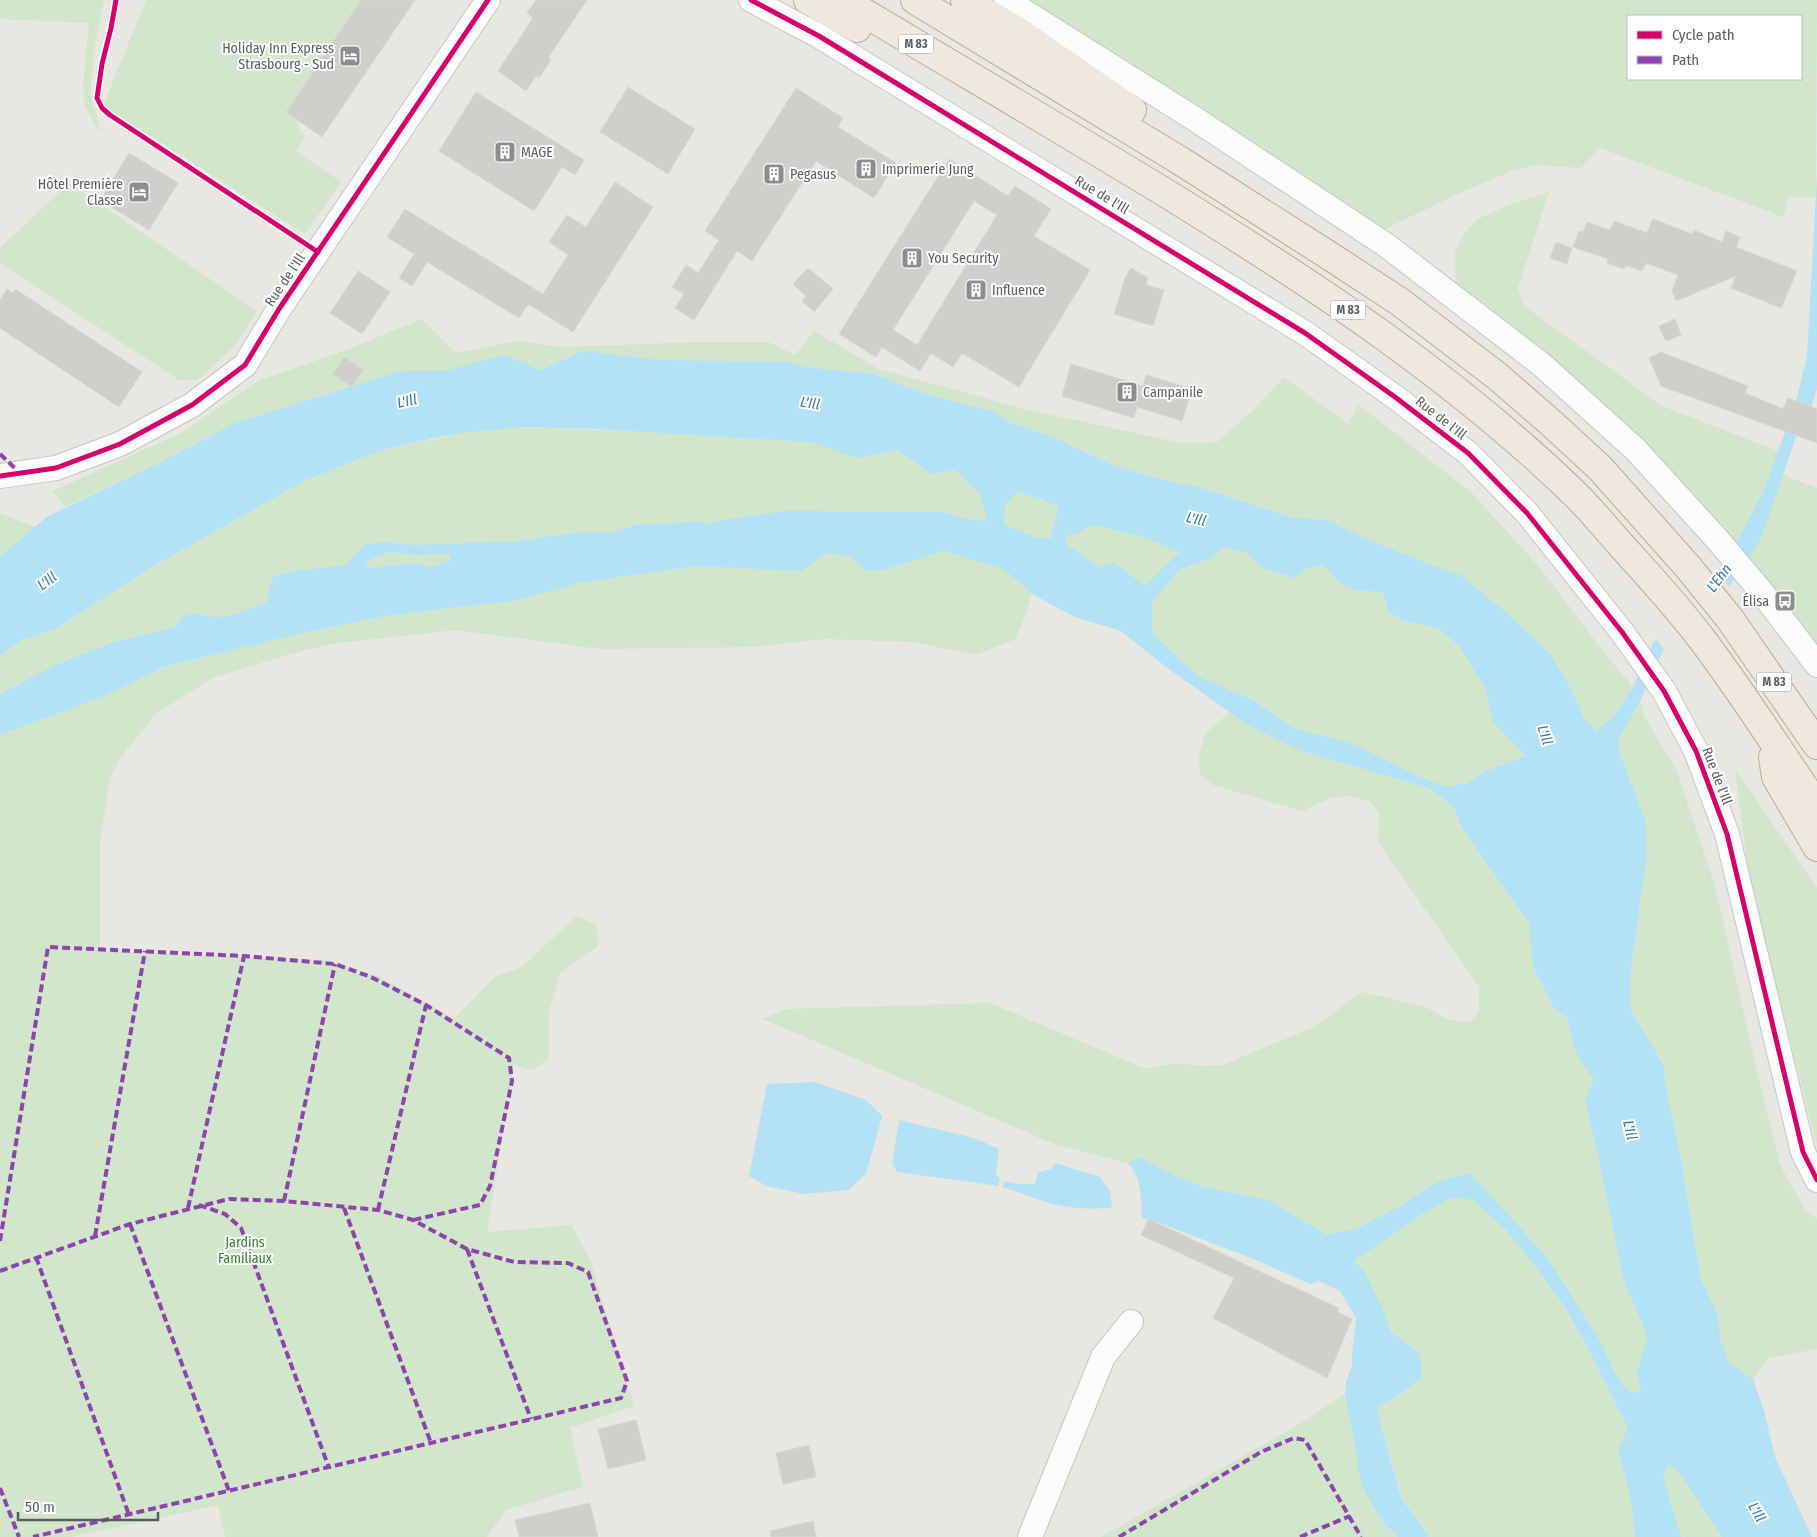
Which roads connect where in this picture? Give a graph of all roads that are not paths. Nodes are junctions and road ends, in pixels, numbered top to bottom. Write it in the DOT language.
graph roads {
  1 [pos="488,0"];
  2 [pos="751,0"];
  3 [pos="808,0"];
  4 [pos="843,0"];
  5 [pos="916,0"];
  6 [pos="965,0"];
  7 [pos="1006,0"];
  8 [pos="989,87"];
  9 [pos="1180,160"];
  10 [pos="10,475"];
  11 [pos="1817,666"];
  12 [pos="1769,734"];
  13 [pos="1817,745"];
  14 [pos="1817,806"];
  15 [pos="1817,847"];
  16 [pos="1817,1180"];
  17 [pos="1131,1322"];
  18 [pos="1030,1537"];
  1 -- 10 [label="street, Rue de l'Ill"];
  2 -- 16 [label="street, Rue de l'Ill"];
  3 -- 8 [label="highway"];
  4 -- 8 [label="highway, M 83"];
  5 -- 9 [label="highway, M 83"];
  6 -- 9 [label="highway"];
  7 -- 11 [label="street"];
  8 -- 12 [label="highway, M 83"];
  9 -- 13 [label="highway, M 83"];
  12 -- 14 [label="highway, M 83"];
  12 -- 15 [label="highway"];
  17 -- 18 [label="street"];
}
